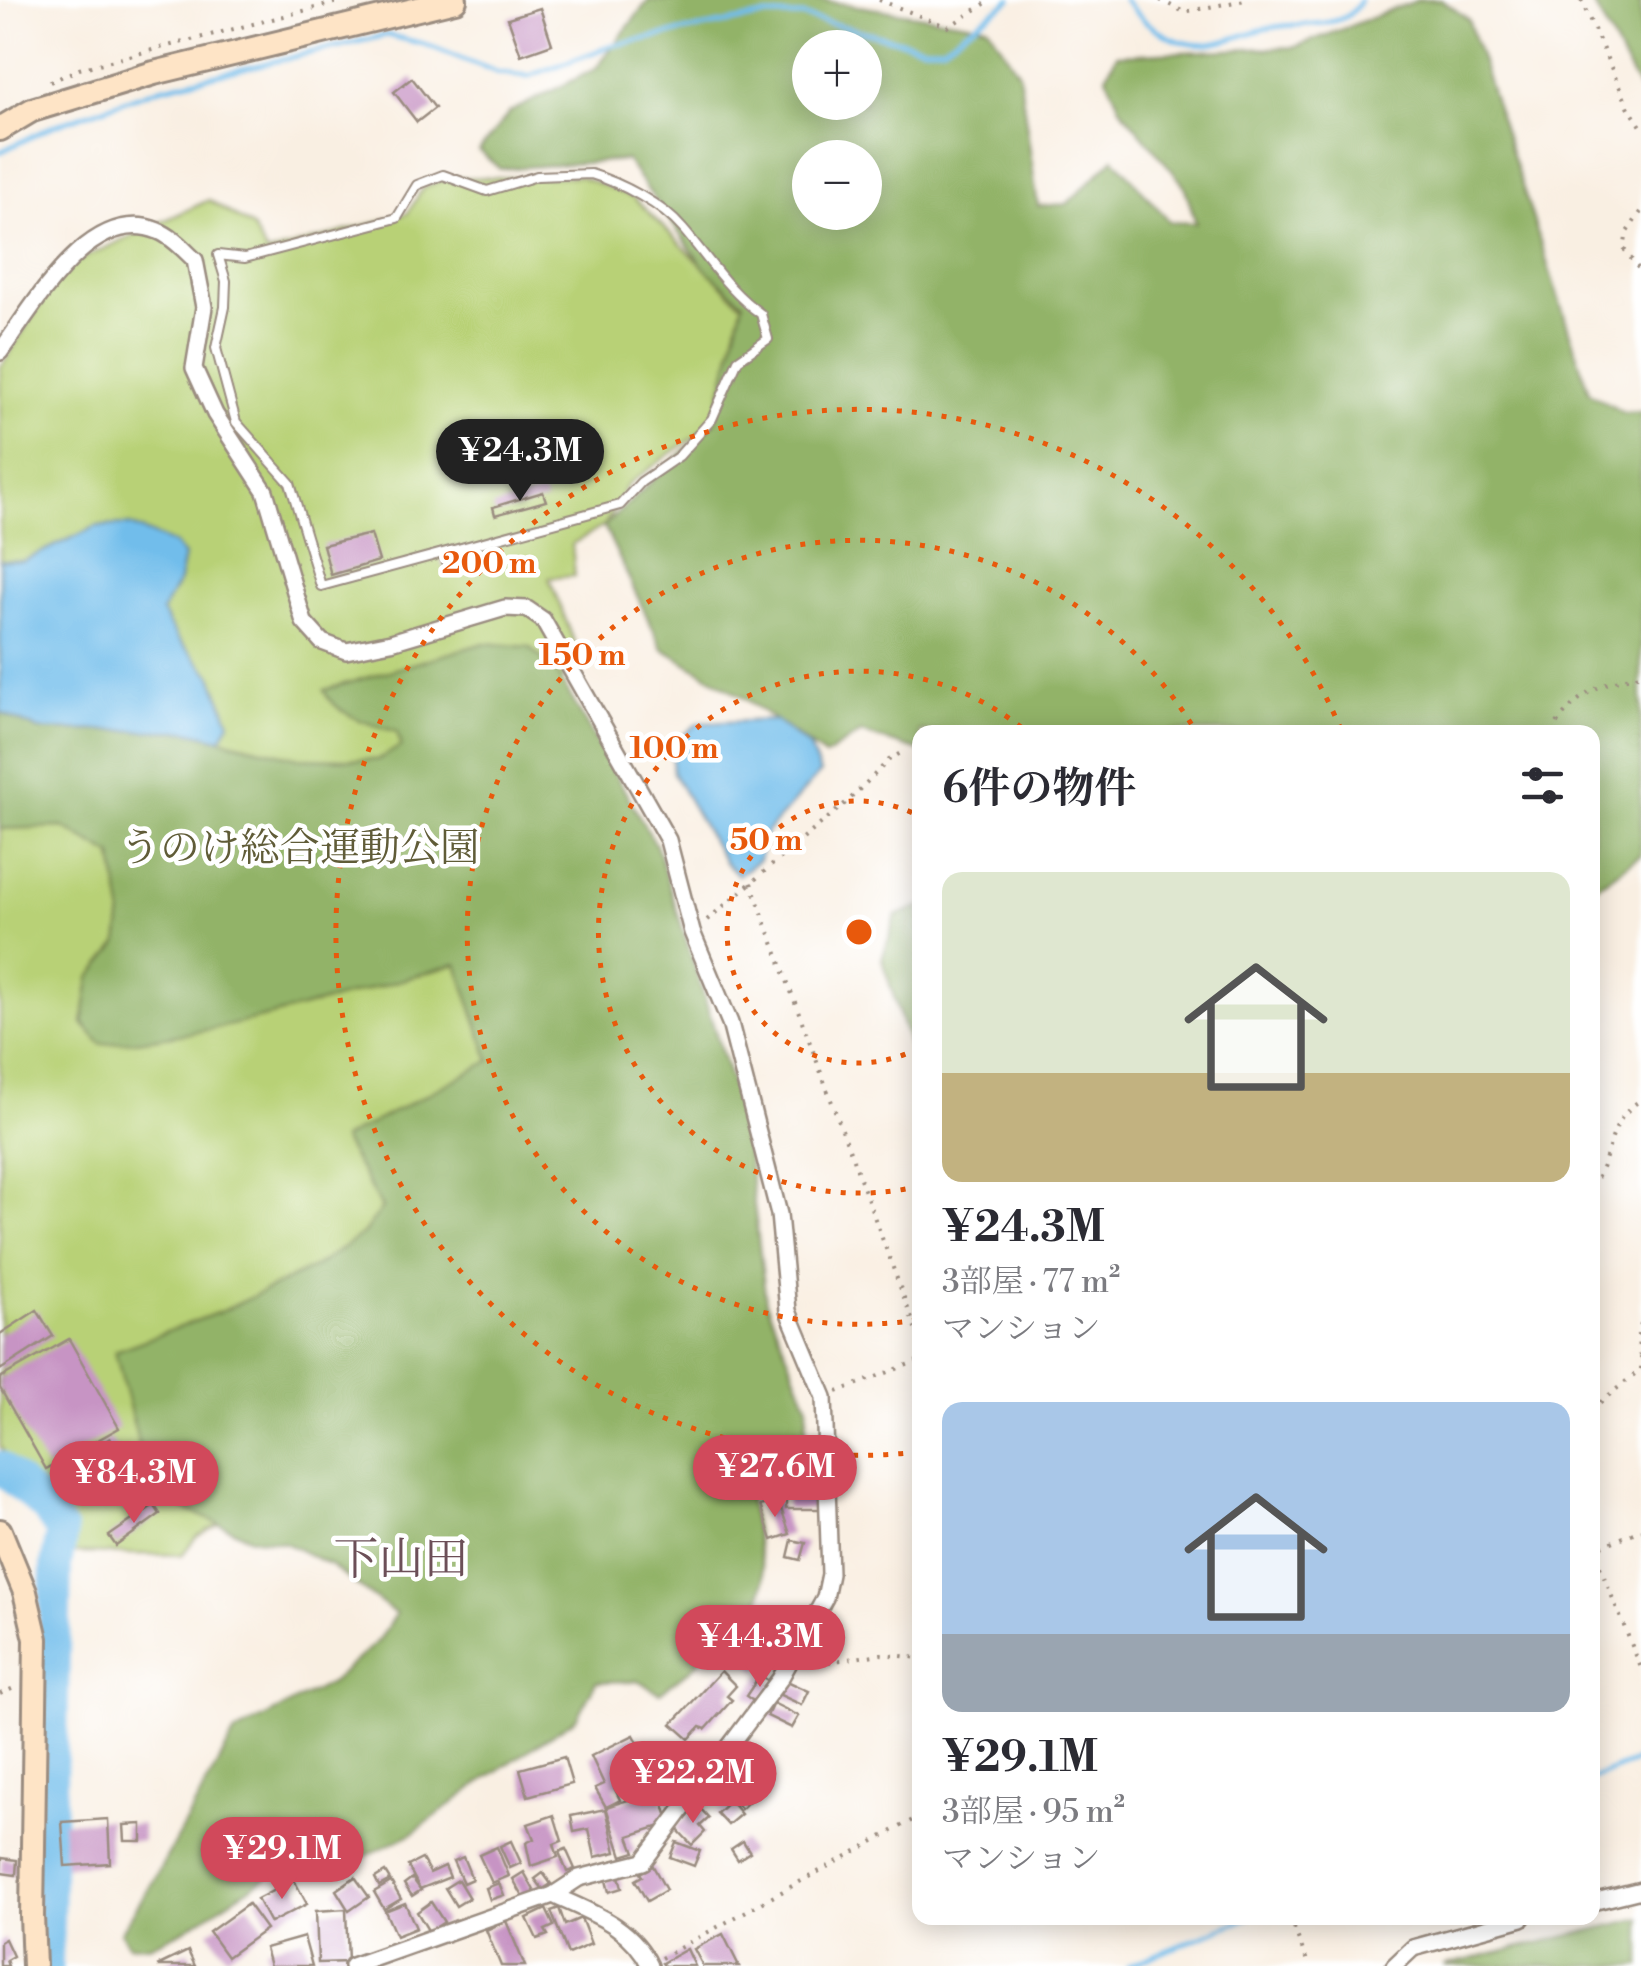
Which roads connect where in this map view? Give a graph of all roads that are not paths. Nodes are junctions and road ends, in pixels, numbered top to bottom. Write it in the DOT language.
graph roads {
  1 [pos="455,0"];
  2 [pos="0,129"];
  3 [pos="245,258"];
  4 [pos="0,352"];
  5 [pos="0,1531"];
  6 [pos="1641,1890"];
  7 [pos="553,1895"];
  8 [pos="1600,1900"];
  9 [pos="1497,1925"];
  10 [pos="34,1966"];
  11 [pos="352,1966"];
  12 [pos="649,1966"];
  13 [pos="1394,1966"];
  1 -- 2 [label="main road"];
  3 -- 3 [label="lane"];
  4 -- 7 [label="street"];
  5 -- 10 [label="main road"];
  6 -- 8 [label="street"];
  7 -- 11 [label="street"];
  7 -- 12 [label="street"];
  9 -- 13 [label="street"];
}
